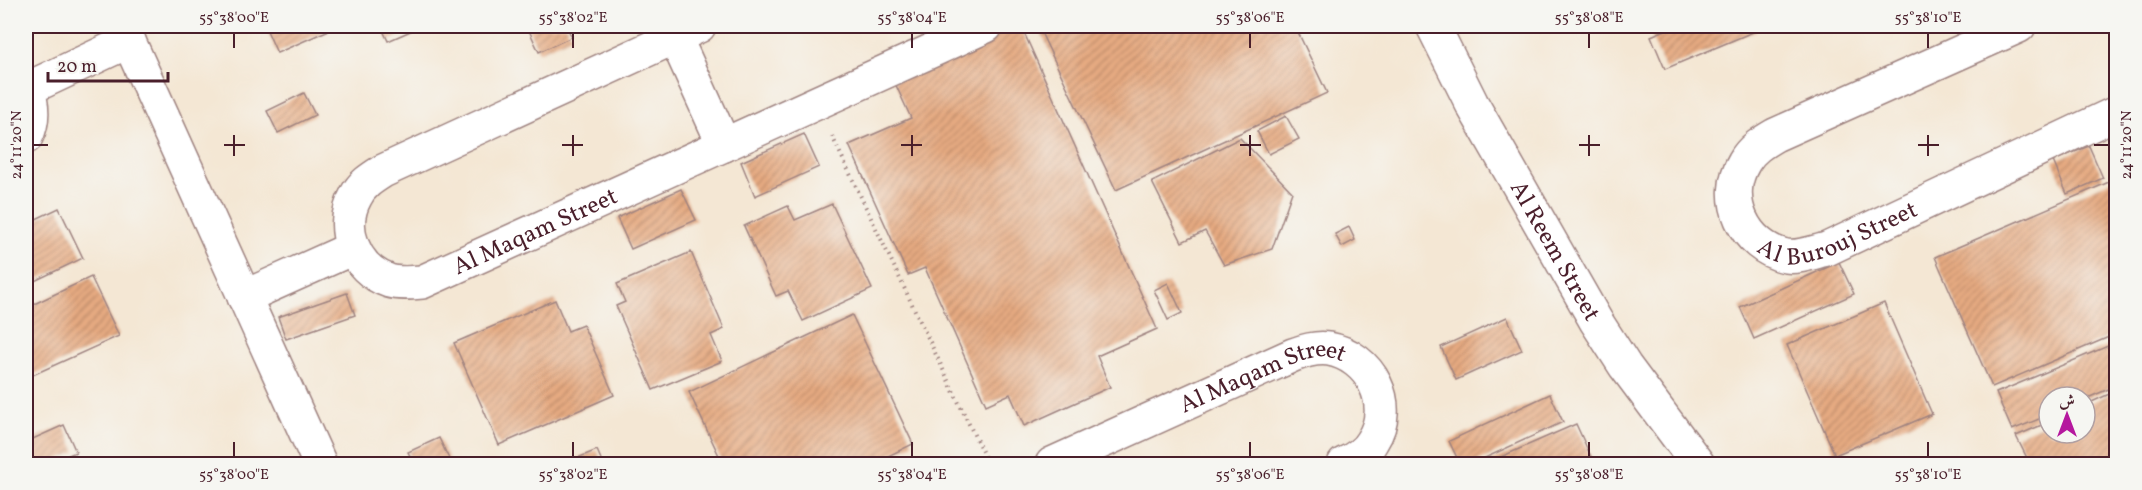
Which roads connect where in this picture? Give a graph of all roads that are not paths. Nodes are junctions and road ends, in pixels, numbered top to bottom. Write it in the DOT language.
graph roads {
  1 [pos="986,26"];
  2 [pos="1433,26"];
  3 [pos="2019,26"];
  4 [pos="687,31"];
  5 [pos="126,33"];
  6 [pos="26,87"];
  7 [pos="2116,113"];
  8 [pos="26,137"];
  9 [pos="724,145"];
  10 [pos="353,248"];
  11 [pos="244,297"];
  12 [pos="320,465"];
  13 [pos="1052,465"];
  14 [pos="1344,465"];
  15 [pos="1698,465"];
  1 -- 9 [label="street, Al Maqam Street"];
  2 -- 15 [label="street, Al Reem Street"];
  3 -- 7 [label="street, Al Burouj Street"];
  4 -- 9 [label="street"];
  4 -- 10 [label="street"];
  5 -- 6 [label="street"];
  5 -- 11 [label="street"];
  6 -- 8 [label="street"];
  9 -- 10 [label="street, Al Maqam Street"];
  10 -- 11 [label="street"];
  11 -- 12 [label="street"];
  13 -- 14 [label="street, Al Maqam Street"];
}
